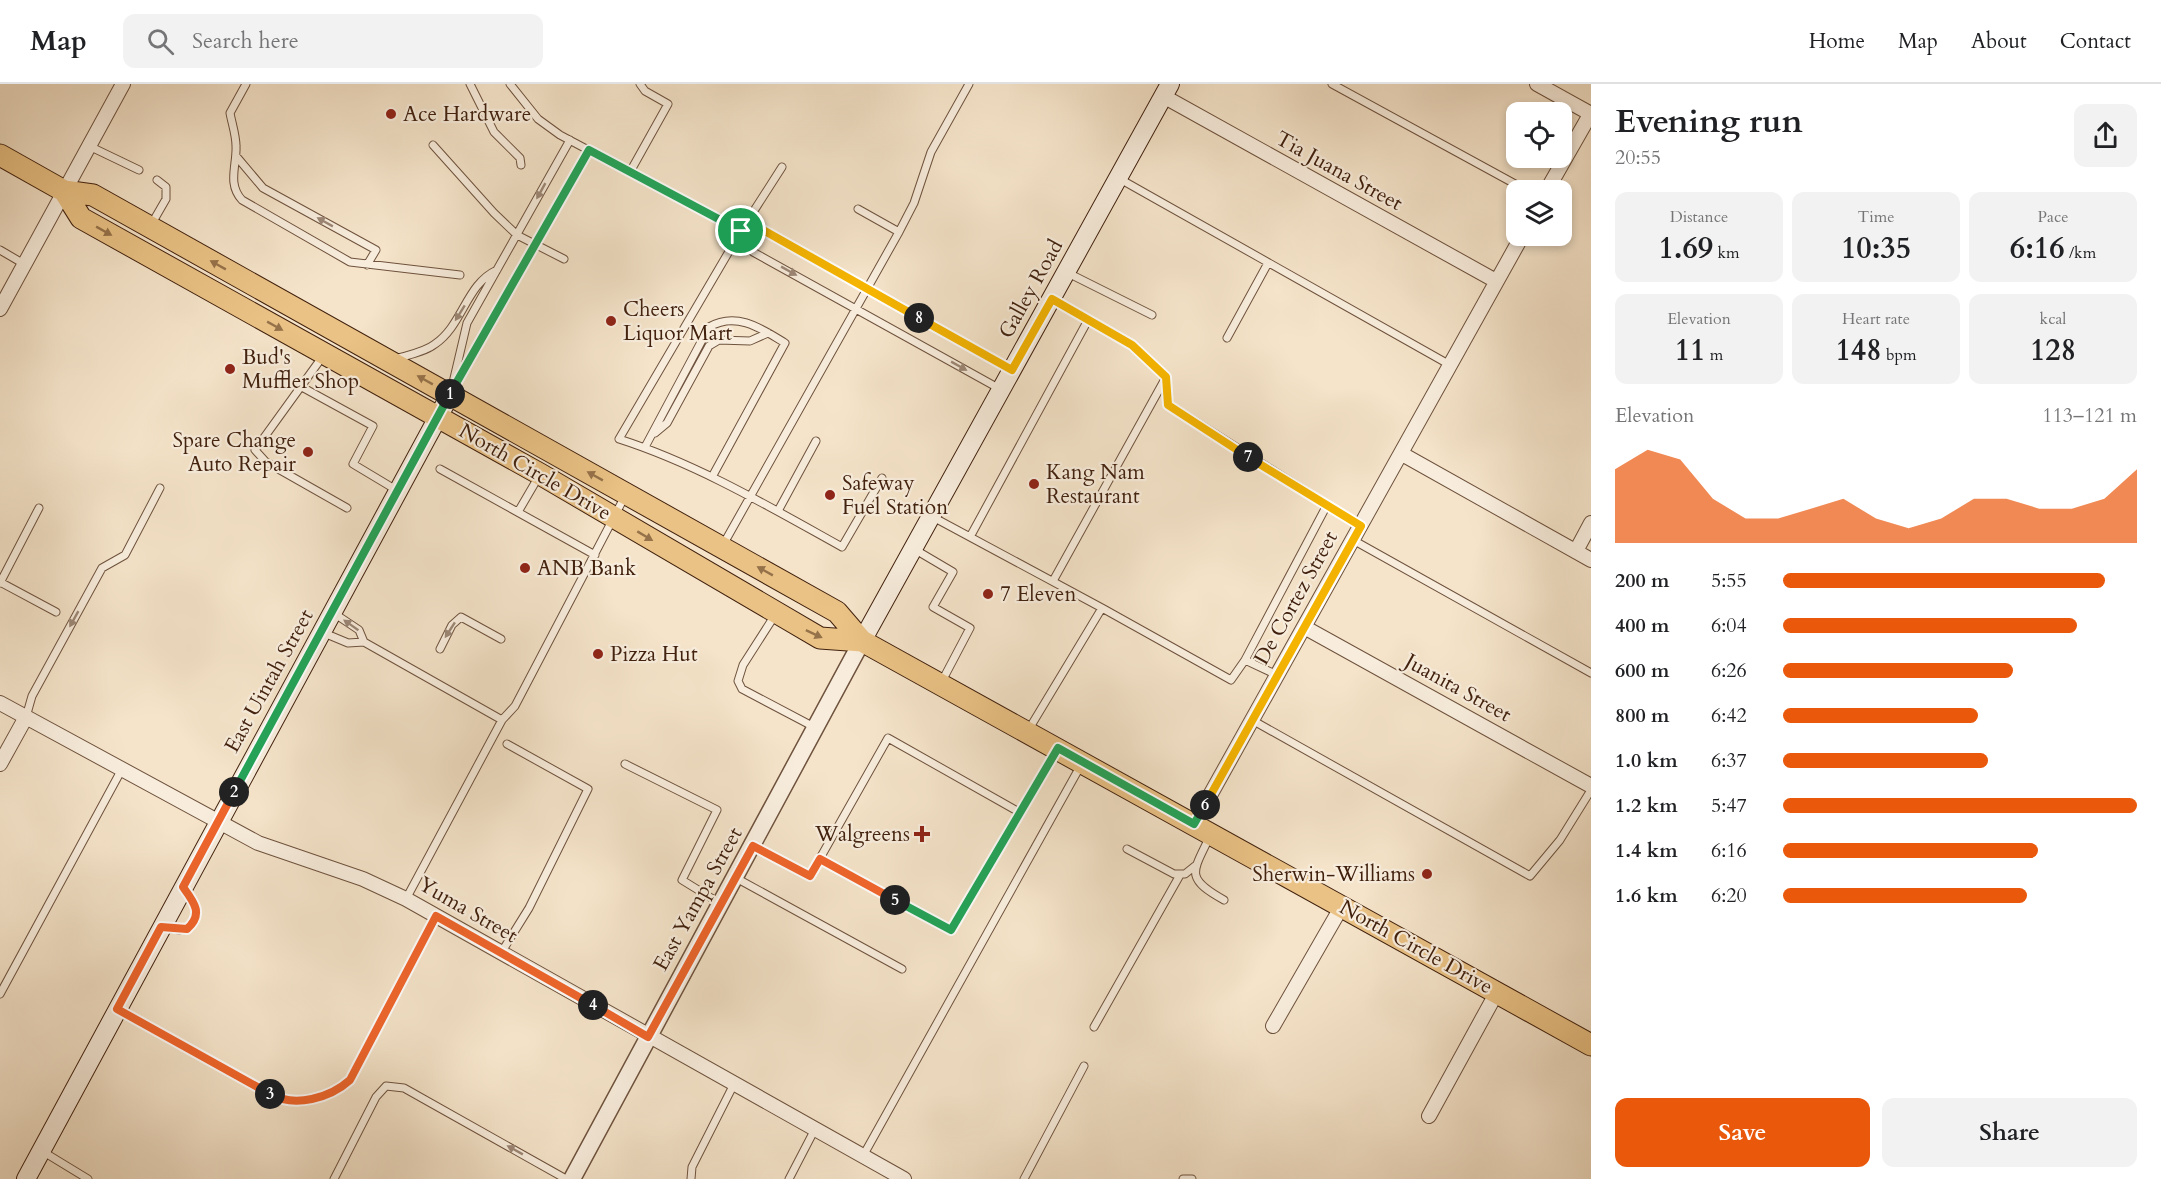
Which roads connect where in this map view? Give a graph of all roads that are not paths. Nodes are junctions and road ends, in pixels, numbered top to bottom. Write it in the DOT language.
graph roads {
  1 [pos="123,84"];
  2 [pos="246,84"];
  3 [pos="470,84"];
  4 [pos="510,84"];
  5 [pos="640,84"];
  6 [pos="969,84"];
  7 [pos="1332,84"];
  8 [pos="1537,84"];
  9 [pos="1166,90"];
  10 [pos="1591,113"];
  11 [pos="570,140"];
  12 [pos="433,145"];
  13 [pos="89,146"];
  14 [pos="589,150"];
  15 [pos="0,154"];
  16 [pos="236,156"];
  17 [pos="521,165"];
  18 [pos="782,167"];
  19 [pos="139,170"];
  20 [pos="630,172"];
  21 [pos="1118,178"];
  22 [pos="157,180"];
  23 [pos="1508,180"];
  24 [pos="1553,180"];
  25 [pos="64,191"];
  26 [pos="858,209"];
  27 [pos="150,227"];
  28 [pos="741,231"];
  29 [pos="899,232"];
  30 [pos="517,235"];
  31 [pos="537,245"];
  32 [pos="1516,246"];
  33 [pos="0,250"];
  34 [pos="564,259"];
  35 [pos="1268,263"];
  36 [pos="24,264"];
  37 [pos="368,266"];
  38 [pos="497,270"];
  39 [pos="1066,272"];
  40 [pos="460,275"];
  41 [pos="1496,281"];
  42 [pos="868,289"];
  43 [pos="1052,299"];
  44 [pos="0,309"];
  45 [pos="856,309"];
  46 [pos="1152,315"];
  47 [pos="1088,320"];
  48 [pos="768,333"];
  49 [pos="1227,338"];
  50 [pos="324,354"];
  51 [pos="389,361"];
  52 [pos="1450,365"];
  53 [pos="1012,370"];
  54 [pos="1166,377"];
  55 [pos="300,386"];
  56 [pos="1001,389"];
  57 [pos="450,395"];
  58 [pos="438,417"];
  59 [pos="651,436"];
  60 [pos="816,441"];
  61 [pos="645,447"];
  62 [pos="1402,454"];
  63 [pos="440,470"];
  64 [pos="540,474"];
  65 [pos="712,477"];
  66 [pos="882,478"];
  67 [pos="160,488"];
  68 [pos="398,490"];
  69 [pos="626,494"];
  70 [pos="750,497"];
  71 [pos="1327,505"];
  72 [pos="347,507"];
  73 [pos="39,508"];
  74 [pos="778,511"];
  75 [pos="518,512"];
  76 [pos="931,516"];
  77 [pos="615,518"];
  78 [pos="1591,523"];
  79 [pos="1361,526"];
  80 [pos="970,537"];
  81 [pos="1353,540"];
  82 [pos="722,547"];
  83 [pos="913,549"];
  84 [pos="1576,551"];
  85 [pos="595,555"];
  86 [pos="1591,560"];
  87 [pos="1053,581"];
  88 [pos="0,583"];
  89 [pos="1102,608"];
  90 [pos="56,612"];
  91 [pos="332,612"];
  92 [pos="776,613"];
  93 [pos="1304,627"];
  94 [pos="321,632"];
  95 [pos="501,639"];
  96 [pos="862,641"];
  97 [pos="364,642"];
  98 [pos="440,648"];
  99 [pos="1245,660"];
  100 [pos="1591,673"];
  101 [pos="1277,675"];
  102 [pos="940,685"];
  103 [pos="0,702"];
  104 [pos="26,717"];
  105 [pos="502,720"];
  106 [pos="1252,720"];
  107 [pos="816,728"];
  108 [pos="1027,731"];
  109 [pos="507,744"];
  110 [pos="1058,748"];
  111 [pos="1083,762"];
  112 [pos="0,764"];
  113 [pos="625,764"];
  114 [pos="122,769"];
  115 [pos="1591,788"];
  116 [pos="1019,812"];
  117 [pos="218,821"];
  118 [pos="1203,829"];
  119 [pos="753,846"];
  120 [pos="1127,849"];
  121 [pos="820,859"];
  122 [pos="1195,866"];
  123 [pos="1180,875"];
  124 [pos="736,878"];
  125 [pos="183,887"];
  126 [pos="406,899"];
  127 [pos="1224,900"];
  128 [pos="722,904"];
  129 [pos="1342,906"];
  130 [pos="436,916"];
  131 [pos="161,927"];
  132 [pos="501,953"];
  133 [pos="902,969"];
  134 [pos="1497,992"];
  135 [pos="0,994"];
  136 [pos="117,1009"];
  137 [pos="1273,1026"];
  138 [pos="1094,1027"];
  139 [pos="648,1037"];
  140 [pos="1591,1045"];
  141 [pos="1084,1066"];
  142 [pos="734,1084"];
  143 [pos="1429,1116"];
  144 [pos="815,1129"];
  145 [pos="41,1150"];
  146 [pos="862,1156"];
  147 [pos="26,1179"];
  148 [pos="88,1179"];
  149 [pos="333,1179"];
  150 [pos="566,1179"];
  151 [pos="572,1179"];
  152 [pos="691,1179"];
  153 [pos="789,1179"];
  154 [pos="904,1179"];
  155 [pos="1024,1179"];
  156 [pos="1183,1179"];
  157 [pos="1192,1179"];
  1 -- 13 [label="street"];
  2 -- 16 [label="lane"];
  3 -- 17 [label="lane"];
  4 -- 11 [label="lane"];
  5 -- 20 [label="lane"];
  6 -- 29 [label="lane"];
  7 -- 23 [label="lane"];
  8 -- 10 [label="street"];
  9 -- 21 [label="main road, Galley Road"];
  9 -- 41 [label="street, Tia Juana Street"];
  10 -- 24 [label="street"];
  11 -- 14 [label="lane"];
  11 -- 30 [label="lane, one-way"];
  12 -- 30 [label="lane"];
  13 -- 19 [label="lane"];
  13 -- 25 [label="street"];
  14 -- 20 [label="lane"];
  14 -- 31 [label="lane"];
  15 -- 25 [label="main road, North Circle Drive"];
  37 -- 16 [label="lane, one-way"];
  16 -- 37 [label="lane"];
  18 -- 28 [label="lane"];
  20 -- 28 [label="lane"];
  21 -- 35 [label="lane"];
  21 -- 39 [label="main road, Galley Road"];
  22 -- 27 [label="lane"];
  25 -- 27 [label="main road, North Circle Drive"];
  25 -- 36 [label="street"];
  25 -- 50 [label="main road, North Circle Drive, one-way"];
  26 -- 29 [label="lane"];
  51 -- 27 [label="main road, North Circle Drive, one-way"];
  28 -- 42 [label="lane"];
  28 -- 45 [label="lane, one-way"];
  28 -- 61 [label="lane"];
  29 -- 42 [label="lane"];
  30 -- 31 [label="lane"];
  30 -- 38 [label="lane"];
  31 -- 34 [label="lane"];
  31 -- 57 [label="lane"];
  32 -- 41 [label="street, De Cortez Street"];
  33 -- 36 [label="lane"];
  35 -- 49 [label="lane"];
  35 -- 52 [label="lane"];
  36 -- 44 [label="street"];
  37 -- 40 [label="lane"];
  38 -- 51 [label="lane, one-way"];
  38 -- 57 [label="lane"];
  39 -- 43 [label="main road, Galley Road"];
  39 -- 46 [label="lane"];
  41 -- 52 [label="street, De Cortez Street"];
  42 -- 45 [label="lane"];
  42 -- 53 [label="lane"];
  43 -- 47 [label="lane"];
  43 -- 53 [label="main road, Galley Road"];
  45 -- 56 [label="lane, one-way"];
  45 -- 70 [label="lane"];
  47 -- 54 [label="lane"];
  47 -- 80 [label="lane"];
  48 -- 59 [label="lane"];
  48 -- 59 [label="lane"];
  48 -- 65 [label="lane"];
  50 -- 55 [label="lane"];
  50 -- 58 [label="main road, North Circle Drive"];
  57 -- 51 [label="main road, North Circle Drive, one-way"];
  52 -- 62 [label="street, De Cortez Street"];
  53 -- 56 [label="main road, Galley Road"];
  54 -- 71 [label="lane"];
  54 -- 87 [label="lane"];
  55 -- 68 [label="lane"];
  55 -- 72 [label="lane"];
  56 -- 76 [label="main road, Galley Road"];
  57 -- 58 [label="main road, East Uintah Street"];
  69 -- 57 [label="main road, North Circle Drive, one-way"];
  58 -- 64 [label="main road, North Circle Drive"];
  58 -- 68 [label="main road, East Uintah Street"];
  59 -- 61 [label="lane"];
  60 -- 74 [label="lane"];
  61 -- 65 [label="lane"];
  62 -- 79 [label="street, De Cortez Street"];
  62 -- 84 [label="street"];
  63 -- 75 [label="lane"];
  64 -- 75 [label="lane"];
  64 -- 77 [label="main road, North Circle Drive"];
  65 -- 70 [label="lane"];
  66 -- 74 [label="lane"];
  67 -- 104 [label="lane, one-way"];
  68 -- 91 [label="main road, East Uintah Street"];
  69 -- 77 [label="lane"];
  69 -- 82 [label="main road, North Circle Drive"];
  70 -- 74 [label="lane"];
  70 -- 82 [label="lane"];
  71 -- 79 [label="lane"];
  71 -- 99 [label="lane"];
  73 -- 88 [label="lane"];
  75 -- 85 [label="lane"];
  76 -- 80 [label="lane"];
  76 -- 83 [label="main road, Galley Road"];
  77 -- 85 [label="lane"];
  77 -- 92 [label="main road, North Circle Drive, one-way"];
  78 -- 84 [label="street"];
  79 -- 81 [label="street, De Cortez Street"];
  80 -- 87 [label="lane"];
  81 -- 93 [label="street, De Cortez Street"];
  81 -- 100 [label="lane"];
  96 -- 82 [label="main road, North Circle Drive, one-way"];
  83 -- 96 [label="main road, Galley Road"];
  83 -- 102 [label="lane"];
  84 -- 86 [label="street"];
  85 -- 105 [label="lane"];
  87 -- 89 [label="lane"];
  88 -- 90 [label="lane"];
  89 -- 99 [label="lane"];
  89 -- 108 [label="lane"];
  91 -- 94 [label="main road, East Uintah Street"];
  97 -- 91 [label="lane, one-way"];
  92 -- 96 [label="main road, North Circle Drive, one-way"];
  92 -- 107 [label="lane"];
  93 -- 101 [label="street, De Cortez Street"];
  93 -- 115 [label="street, Juanita Street"];
  94 -- 97 [label="lane"];
  94 -- 117 [label="main road, East Uintah Street"];
  95 -- 98 [label="lane, one-way"];
  96 -- 102 [label="main road, North Circle Drive"];
  96 -- 107 [label="street, East Yampa Street"];
  97 -- 105 [label="lane"];
  99 -- 101 [label="lane"];
  101 -- 106 [label="street, De Cortez Street"];
  102 -- 108 [label="main road, North Circle Drive"];
  103 -- 104 [label="street, Yuma Street"];
  104 -- 112 [label="street"];
  104 -- 114 [label="street, Yuma Street"];
  105 -- 126 [label="lane"];
  106 -- 115 [label="lane"];
  106 -- 118 [label="street, De Cortez Street"];
  107 -- 119 [label="street, East Yampa Street"];
  108 -- 110 [label="main road, North Circle Drive"];
  109 -- 132 [label="lane"];
  110 -- 111 [label="main road, North Circle Drive"];
  110 -- 116 [label="lane"];
  111 -- 118 [label="main road, North Circle Drive"];
  111 -- 146 [label="lane"];
  113 -- 128 [label="lane"];
  114 -- 117 [label="street, Yuma Street"];
  114 -- 135 [label="lane"];
  116 -- 121 [label="lane"];
  116 -- 121 [label="lane"];
  117 -- 125 [label="main road, East Uintah Street"];
  117 -- 126 [label="street, Yuma Street"];
  118 -- 122 [label="lane"];
  118 -- 129 [label="main road, North Circle Drive"];
  119 -- 121 [label="lane"];
  119 -- 124 [label="street, East Yampa Street"];
  120 -- 123 [label="lane"];
  122 -- 123 [label="lane"];
  122 -- 127 [label="lane"];
  123 -- 138 [label="lane"];
  124 -- 128 [label="street, East Yampa Street"];
  124 -- 133 [label="lane"];
  125 -- 131 [label="main road, East Uintah Street"];
  125 -- 131 [label="lane"];
  126 -- 130 [label="street, Yuma Street"];
  128 -- 139 [label="street, East Yampa Street"];
  129 -- 134 [label="main road, North Circle Drive"];
  129 -- 137 [label="street"];
  130 -- 132 [label="street, Yuma Street"];
  130 -- 136 [label="lane"];
  131 -- 136 [label="main road, East Uintah Street"];
  132 -- 139 [label="street, Yuma Street"];
  134 -- 140 [label="main road, North Circle Drive"];
  134 -- 143 [label="street"];
  136 -- 145 [label="main road, East Uintah Street"];
  139 -- 142 [label="street, Yuma Street"];
  139 -- 151 [label="street, East Yampa Street"];
  141 -- 155 [label="lane"];
  142 -- 144 [label="street, Yuma Street"];
  142 -- 152 [label="lane"];
  144 -- 146 [label="street, Yuma Street"];
  144 -- 153 [label="lane"];
  145 -- 147 [label="main road, East Uintah Street"];
  145 -- 148 [label="lane"];
  146 -- 154 [label="street, Yuma Street"];
  150 -- 149 [label="lane, one-way"];
  156 -- 157 [label="lane"];
}
